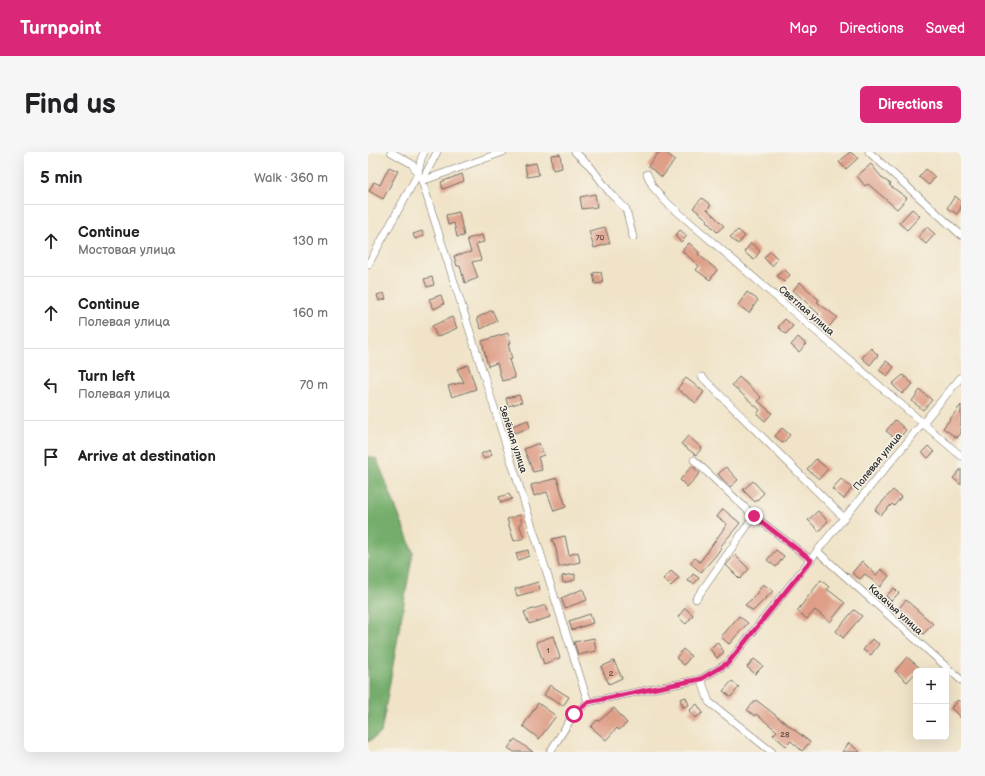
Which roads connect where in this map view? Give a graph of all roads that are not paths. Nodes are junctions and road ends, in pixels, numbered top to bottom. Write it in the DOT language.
graph roads {
  1 [pos="390,152"];
  2 [pos="424,152"];
  3 [pos="438,152"];
  4 [pos="503,152"];
  5 [pos="575,152"];
  6 [pos="869,152"];
  7 [pos="418,174"];
  8 [pos="647,174"];
  9 [pos="422,182"];
  10 [pos="961,235"];
  11 [pos="633,238"];
  12 [pos="368,265"];
  13 [pos="961,376"];
  14 [pos="702,377"];
  15 [pos="922,422"];
  16 [pos="961,456"];
  17 [pos="694,460"];
  18 [pos="754,516"];
  19 [pos="844,518"];
  20 [pos="818,552"];
  21 [pos="811,560"];
  22 [pos="696,599"];
  23 [pos="701,679"];
  24 [pos="961,680"];
  25 [pos="588,702"];
  26 [pos="550,752"];
  27 [pos="772,752"];
  1 -- 7 [label="street, Зелёная улица"];
  2 -- 7 [label="street"];
  3 -- 9 [label="street"];
  4 -- 9 [label="street"];
  5 -- 11 [label="street"];
  6 -- 10 [label="street"];
  7 -- 9 [label="street, Зелёная улица"];
  7 -- 12 [label="street"];
  8 -- 15 [label="street, Светлая улица"];
  9 -- 25 [label="street, Зелёная улица"];
  13 -- 15 [label="street, Полевая улица"];
  14 -- 19 [label="street"];
  15 -- 16 [label="street, Светлая улица"];
  15 -- 19 [label="street, Полевая улица"];
  17 -- 18 [label="street"];
  18 -- 21 [label="street"];
  18 -- 22 [label="street"];
  19 -- 20 [label="street, Полевая улица"];
  20 -- 21 [label="street, Полевая улица"];
  20 -- 24 [label="street, Казачья улица"];
  21 -- 23 [label="street, Полевая улица"];
  23 -- 25 [label="street, Полевая улица"];
  23 -- 27 [label="street"];
  25 -- 26 [label="street"];
}
